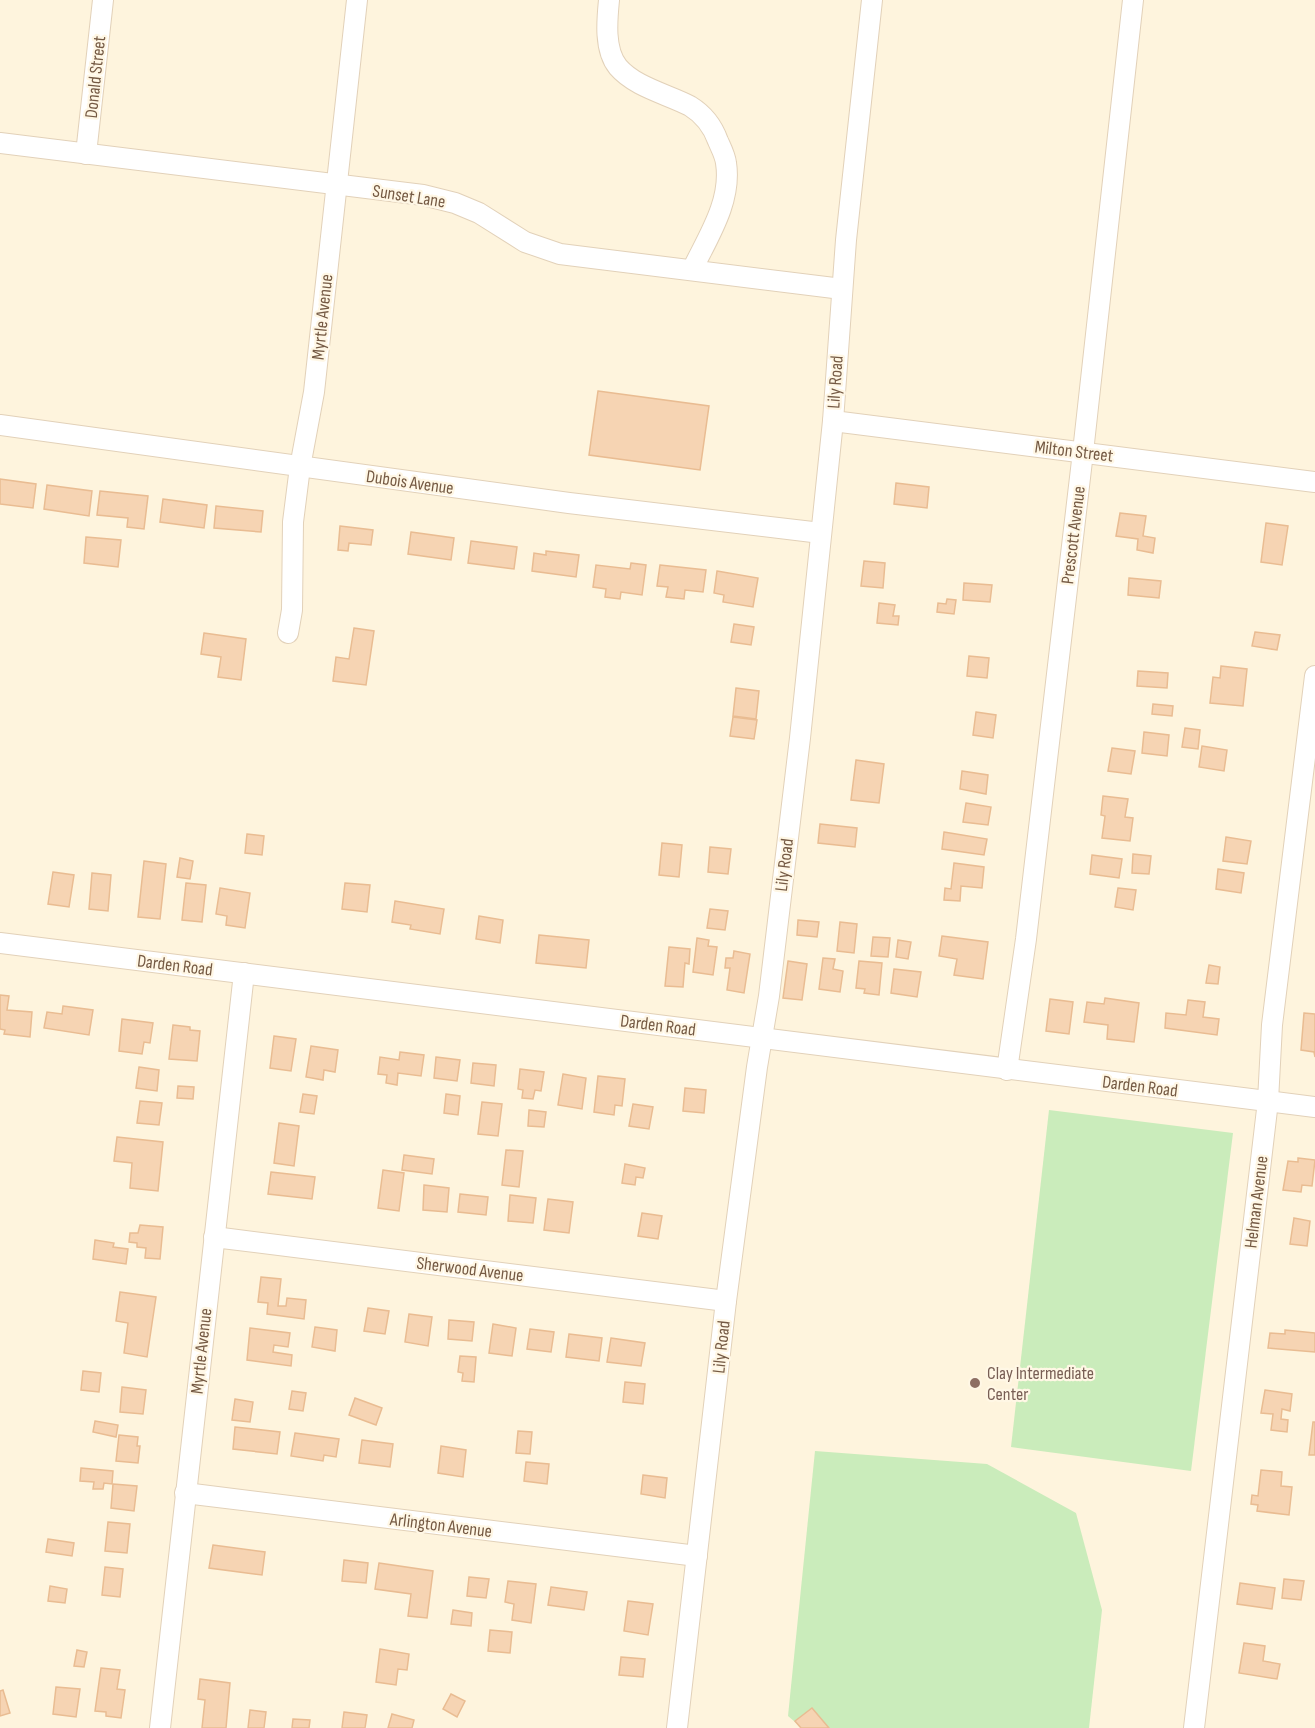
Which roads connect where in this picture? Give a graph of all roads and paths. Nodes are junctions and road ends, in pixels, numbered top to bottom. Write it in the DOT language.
graph roads {
  1 [pos="103,0"];
  2 [pos="357,0"];
  3 [pos="609,0"];
  4 [pos="872,0"];
  5 [pos="1133,0"];
  6 [pos="0,143"];
  7 [pos="86,154"];
  8 [pos="336,185"];
  9 [pos="692,270"];
  10 [pos="842,289"];
  11 [pos="833,421"];
  12 [pos="0,425"];
  13 [pos="1083,452"];
  14 [pos="300,467"];
  15 [pos="1315,482"];
  16 [pos="821,533"];
  17 [pos="288,633"];
  18 [pos="1315,676"];
  19 [pos="0,943"];
  20 [pos="244,973"];
  21 [pos="762,1038"];
  22 [pos="1007,1070"];
  23 [pos="1268,1101"];
  24 [pos="1315,1107"];
  25 [pos="214,1237"];
  26 [pos="726,1301"];
  27 [pos="185,1493"];
  28 [pos="697,1557"];
  29 [pos="160,1728"];
  30 [pos="677,1728"];
  31 [pos="1194,1728"];
  1 -- 7 [label="street, Donald Street"];
  2 -- 8 [label="street, Myrtle Avenue"];
  3 -- 9 [label="street"];
  4 -- 10 [label="street, Lily Road"];
  5 -- 13 [label="street, Prescott Avenue"];
  6 -- 7 [label="street, Sunset Lane"];
  7 -- 8 [label="street, Sunset Lane"];
  8 -- 9 [label="street, Sunset Lane"];
  8 -- 14 [label="street, Myrtle Avenue"];
  9 -- 10 [label="street, Sunset Lane"];
  10 -- 11 [label="street, Lily Road"];
  11 -- 13 [label="street, Milton Street"];
  11 -- 16 [label="street, Lily Road"];
  12 -- 14 [label="street, Dubois Avenue"];
  13 -- 15 [label="street, Milton Street"];
  13 -- 22 [label="street, Prescott Avenue"];
  14 -- 16 [label="street, Dubois Avenue"];
  14 -- 17 [label="street, Myrtle Avenue"];
  16 -- 21 [label="street, Lily Road"];
  18 -- 23 [label="street, Helman Avenue"];
  19 -- 20 [label="street, Darden Road"];
  20 -- 21 [label="street, Darden Road"];
  20 -- 25 [label="street, Myrtle Avenue"];
  21 -- 22 [label="street, Darden Road"];
  21 -- 26 [label="street, Lily Road"];
  22 -- 23 [label="street, Darden Road"];
  23 -- 24 [label="street, Darden Road"];
  23 -- 31 [label="street, Helman Avenue"];
  25 -- 26 [label="street, Sherwood Avenue"];
  25 -- 27 [label="street, Myrtle Avenue"];
  26 -- 28 [label="street, Lily Road"];
  27 -- 28 [label="street, Arlington Avenue"];
  27 -- 29 [label="street, Myrtle Avenue"];
  28 -- 30 [label="street, Lily Road"];
}
